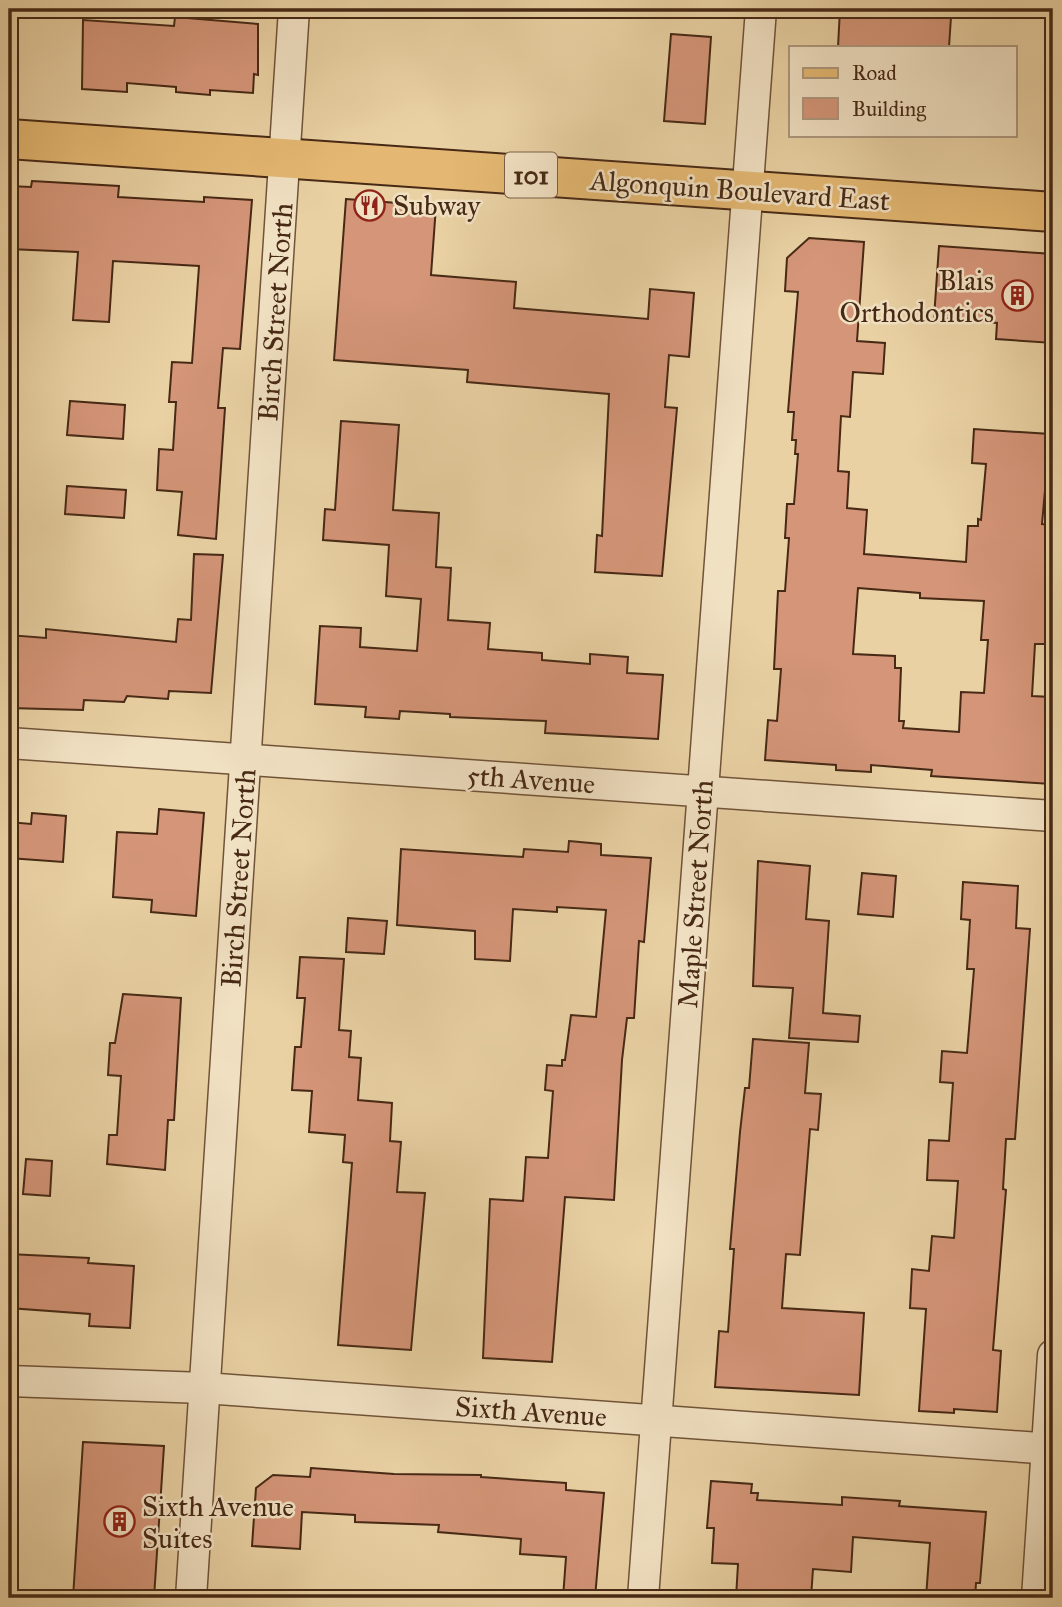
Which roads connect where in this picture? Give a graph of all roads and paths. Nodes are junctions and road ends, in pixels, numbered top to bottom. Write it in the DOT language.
graph roads {
  1 [pos="293,9"];
  2 [pos="761,9"];
  3 [pos="9,139"];
  4 [pos="285,158"];
  5 [pos="747,190"];
  6 [pos="1053,212"];
  7 [pos="9,743"];
  8 [pos="246,759"];
  9 [pos="703,791"];
  10 [pos="1053,816"];
  11 [pos="1053,1355"];
  12 [pos="9,1381"];
  13 [pos="204,1388"];
  14 [pos="656,1420"];
  15 [pos="1050,1449"];
  16 [pos="191,1598"];
  17 [pos="643,1598"];
  18 [pos="1037,1598"];
  1 -- 4 [label="street, Birch Street North"];
  2 -- 5 [label="street, Maple Street North"];
  3 -- 4 [label="main road, Algonquin Boulevard East / 101"];
  4 -- 5 [label="main road, Algonquin Boulevard East / 101"];
  4 -- 8 [label="street, Birch Street North"];
  5 -- 6 [label="main road, Algonquin Boulevard East / 101"];
  5 -- 9 [label="street, Maple Street North"];
  7 -- 8 [label="street, 5th Avenue"];
  8 -- 9 [label="street, 5th Avenue"];
  8 -- 13 [label="street, Birch Street North"];
  9 -- 10 [label="street, 5th Avenue"];
  9 -- 14 [label="street, Maple Street North"];
  11 -- 15 [label="street"];
  12 -- 13 [label="street, Sixth Avenue"];
  13 -- 14 [label="street, Sixth Avenue"];
  13 -- 16 [label="street, Birch Street North"];
  14 -- 15 [label="street, Sixth Avenue"];
  14 -- 17 [label="street, Maple Street North"];
  15 -- 18 [label="street"];
}
